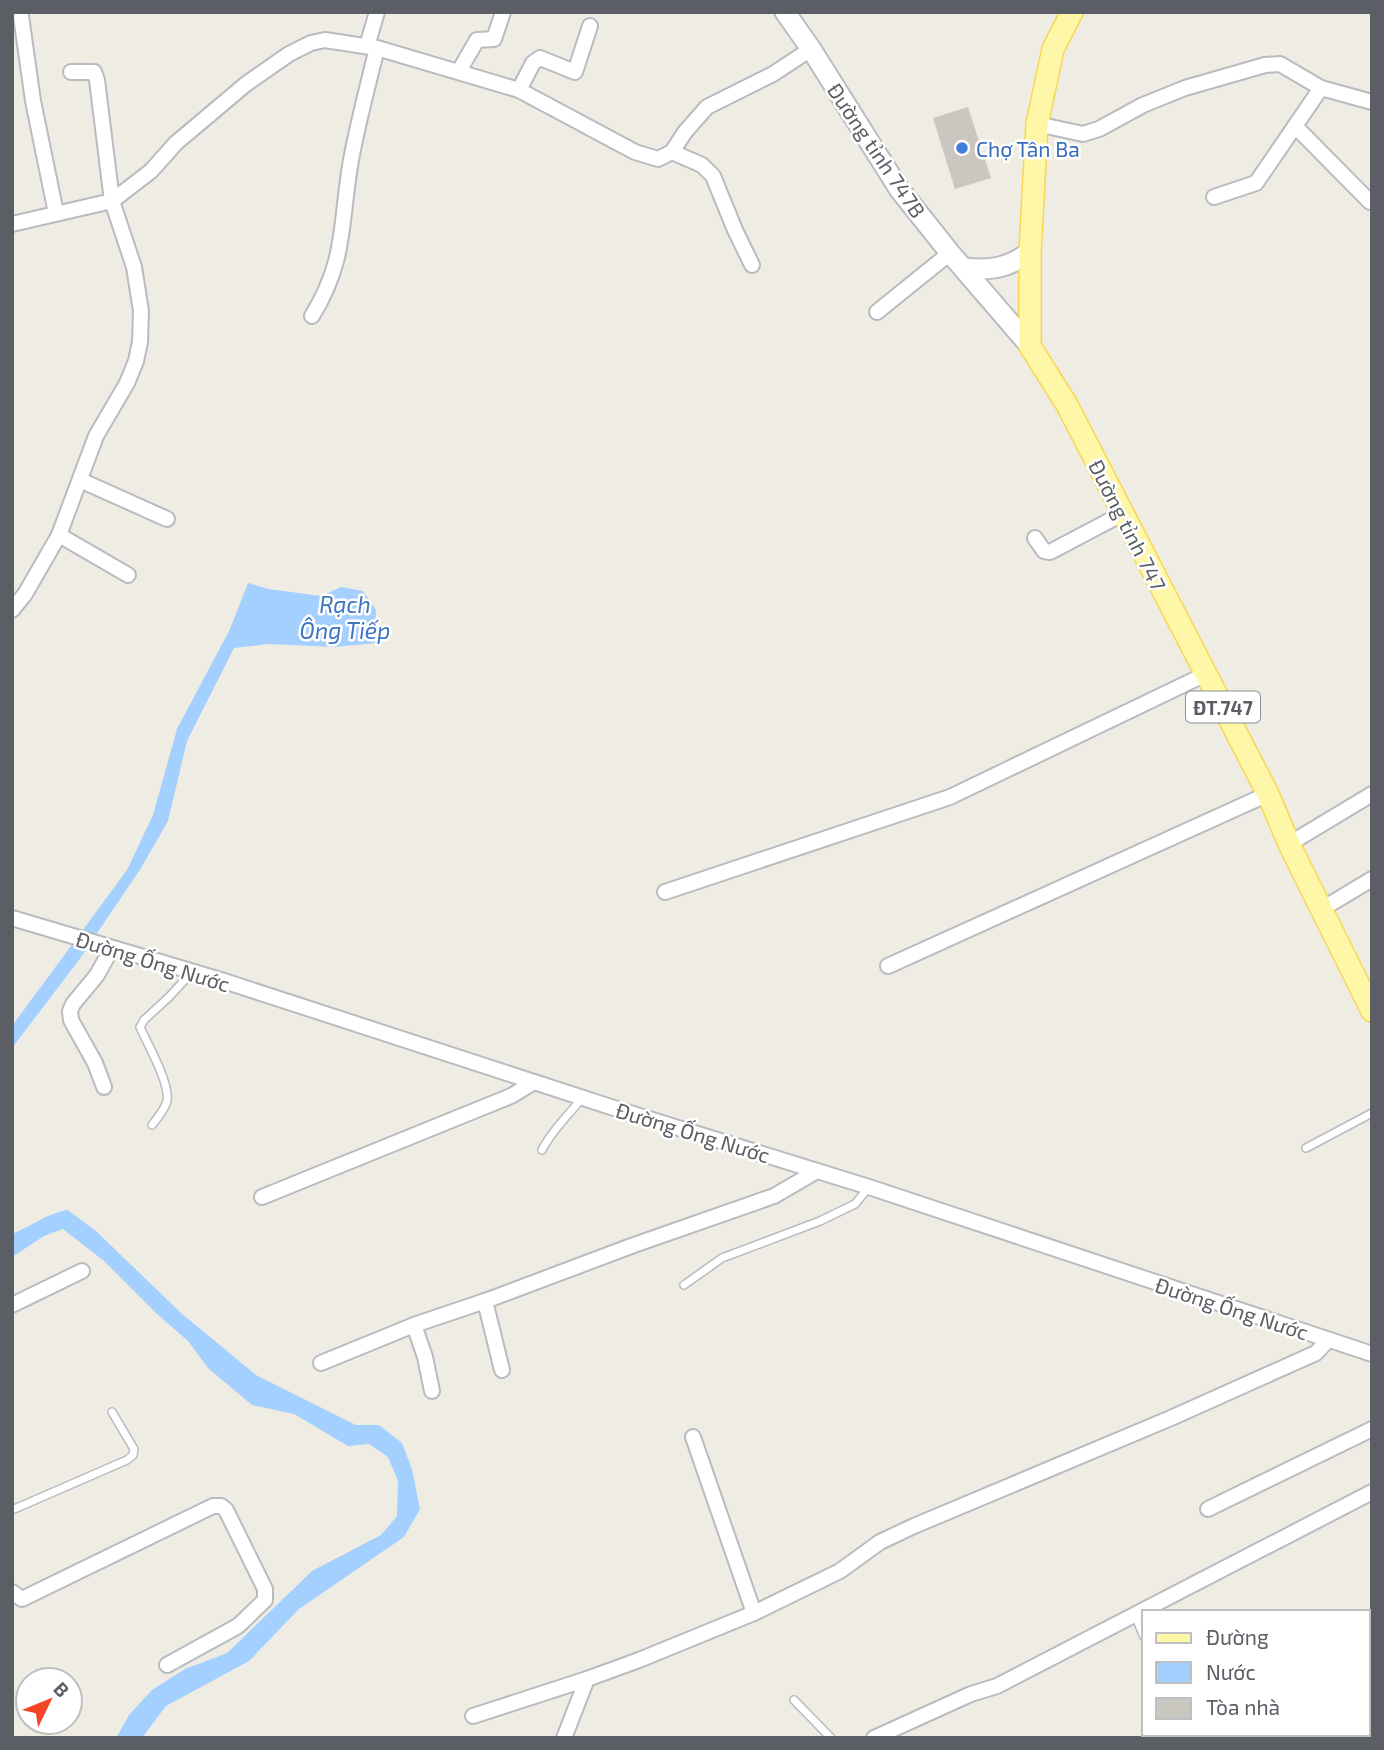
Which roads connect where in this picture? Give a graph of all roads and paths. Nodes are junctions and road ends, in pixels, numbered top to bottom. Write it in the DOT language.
graph roads {
  1 [pos="377,12"];
  2 [pos="503,12"];
  3 [pos="785,12"];
  4 [pos="1072,12"];
  5 [pos="21,16"];
  6 [pos="590,26"];
  7 [pos="372,47"];
  8 [pos="811,49"];
  9 [pos="459,71"];
  10 [pos="71,72"];
  11 [pos="1321,88"];
  12 [pos="519,90"];
  13 [pos="1372,102"];
  14 [pos="1037,124"];
  15 [pos="1295,126"];
  16 [pos="672,152"];
  17 [pos="1214,197"];
  18 [pos="112,201"];
  19 [pos="1370,202"];
  20 [pos="56,213"];
  21 [pos="12,223"];
  22 [pos="1030,252"];
  23 [pos="950,253"];
  24 [pos="752,265"];
  25 [pos="964,268"];
  26 [pos="877,312"];
  27 [pos="312,316"];
  28 [pos="1030,346"];
  29 [pos="80,480"];
  30 [pos="1122,514"];
  31 [pos="167,519"];
  32 [pos="59,535"];
  33 [pos="1035,538"];
  34 [pos="128,575"];
  35 [pos="12,610"];
  36 [pos="1206,674"];
  37 [pos="1268,794"];
  38 [pos="1372,794"];
  39 [pos="1289,844"];
  40 [pos="1372,879"];
  41 [pos="665,892"];
  42 [pos="1322,909"];
  43 [pos="12,918"];
  44 [pos="112,948"];
  45 [pos="888,966"];
  46 [pos="192,972"];
  47 [pos="1366,986"];
  48 [pos="1372,1011"];
  49 [pos="534,1082"];
  50 [pos="104,1087"];
  51 [pos="582,1098"];
  52 [pos="1372,1113"];
  53 [pos="152,1125"];
  54 [pos="1306,1148"];
  55 [pos="542,1150"];
  56 [pos="817,1171"];
  57 [pos="869,1187"];
  58 [pos="262,1197"];
  59 [pos="82,1271"];
  60 [pos="684,1285"];
  61 [pos="485,1301"];
  62 [pos="12,1305"];
  63 [pos="414,1325"];
  64 [pos="1328,1340"];
  65 [pos="1372,1354"];
  66 [pos="321,1363"];
  67 [pos="502,1370"];
  68 [pos="432,1391"];
  69 [pos="112,1412"];
  70 [pos="1372,1429"];
  71 [pos="693,1437"];
  72 [pos="1372,1492"];
  73 [pos="1208,1509"];
  74 [pos="12,1510"];
  75 [pos="12,1592"];
  76 [pos="1145,1610"];
  77 [pos="1142,1611"];
  78 [pos="754,1613"];
  79 [pos="1135,1615"];
  80 [pos="1142,1632"];
  81 [pos="167,1665"];
  82 [pos="587,1678"];
  83 [pos="794,1700"];
  84 [pos="473,1716"];
  85 [pos="564,1738"];
  86 [pos="831,1738"];
  87 [pos="874,1738"];
  1 -- 7 [label="street"];
  2 -- 9 [label="street"];
  3 -- 8 [label="main road, Đường tỉnh 747B"];
  4 -- 14 [label="main road"];
  5 -- 20 [label="street"];
  6 -- 12 [label="street"];
  7 -- 9 [label="street"];
  7 -- 18 [label="street"];
  7 -- 27 [label="street"];
  8 -- 16 [label="street"];
  8 -- 23 [label="main road, Đường tỉnh 747B"];
  9 -- 12 [label="street"];
  10 -- 18 [label="street"];
  11 -- 13 [label="street"];
  11 -- 14 [label="street"];
  11 -- 15 [label="street"];
  12 -- 16 [label="street"];
  14 -- 22 [label="main road"];
  15 -- 17 [label="street"];
  15 -- 19 [label="street"];
  16 -- 24 [label="street"];
  18 -- 20 [label="street"];
  18 -- 29 [label="street"];
  20 -- 21 [label="street"];
  22 -- 25 [label="main road"];
  22 -- 28 [label="main road"];
  23 -- 25 [label="main road, Đường tỉnh 747B"];
  23 -- 26 [label="street"];
  25 -- 28 [label="main road, Đường tỉnh 747B"];
  28 -- 30 [label="main road, Đường tỉnh 747 / ĐT.747"];
  29 -- 31 [label="street"];
  29 -- 32 [label="street"];
  30 -- 33 [label="street"];
  30 -- 36 [label="main road, Đường tỉnh 747 / ĐT.747"];
  32 -- 34 [label="street"];
  32 -- 35 [label="street"];
  36 -- 37 [label="main road, Đường tỉnh 747 / ĐT.747"];
  36 -- 41 [label="street"];
  37 -- 39 [label="main road, Đường tỉnh 747 / ĐT.747"];
  37 -- 45 [label="street"];
  38 -- 39 [label="street"];
  39 -- 42 [label="main road, Đường tỉnh 747 / ĐT.747"];
  40 -- 42 [label="street"];
  42 -- 47 [label="main road, Đường tỉnh 747 / ĐT.747"];
  43 -- 44 [label="street, Đường Ống Nước"];
  44 -- 46 [label="street, Đường Ống Nước"];
  44 -- 50 [label="street"];
  46 -- 49 [label="street, Đường Ống Nước"];
  46 -- 53 [label="lane"];
  47 -- 48 [label="main road, Đường tỉnh 747 / ĐT.747"];
  49 -- 51 [label="street, Đường Ống Nước"];
  49 -- 58 [label="street"];
  51 -- 55 [label="lane"];
  51 -- 56 [label="street, Đường Ống Nước"];
  52 -- 54 [label="lane"];
  56 -- 57 [label="street, Đường Ống Nước"];
  56 -- 61 [label="street"];
  57 -- 60 [label="lane"];
  57 -- 64 [label="street, Đường Ống Nước"];
  59 -- 62 [label="street"];
  61 -- 63 [label="street"];
  61 -- 67 [label="street"];
  63 -- 66 [label="street"];
  63 -- 68 [label="street"];
  64 -- 65 [label="street, Đường Ống Nước"];
  64 -- 78 [label="street"];
  69 -- 74 [label="lane"];
  70 -- 73 [label="street"];
  71 -- 78 [label="street"];
  72 -- 76 [label="street"];
  75 -- 81 [label="street"];
  77 -- 79 [label="street"];
  78 -- 82 [label="street"];
  79 -- 80 [label="lane"];
  79 -- 87 [label="street"];
  82 -- 84 [label="street"];
  82 -- 85 [label="street"];
  83 -- 86 [label="lane"];
}
